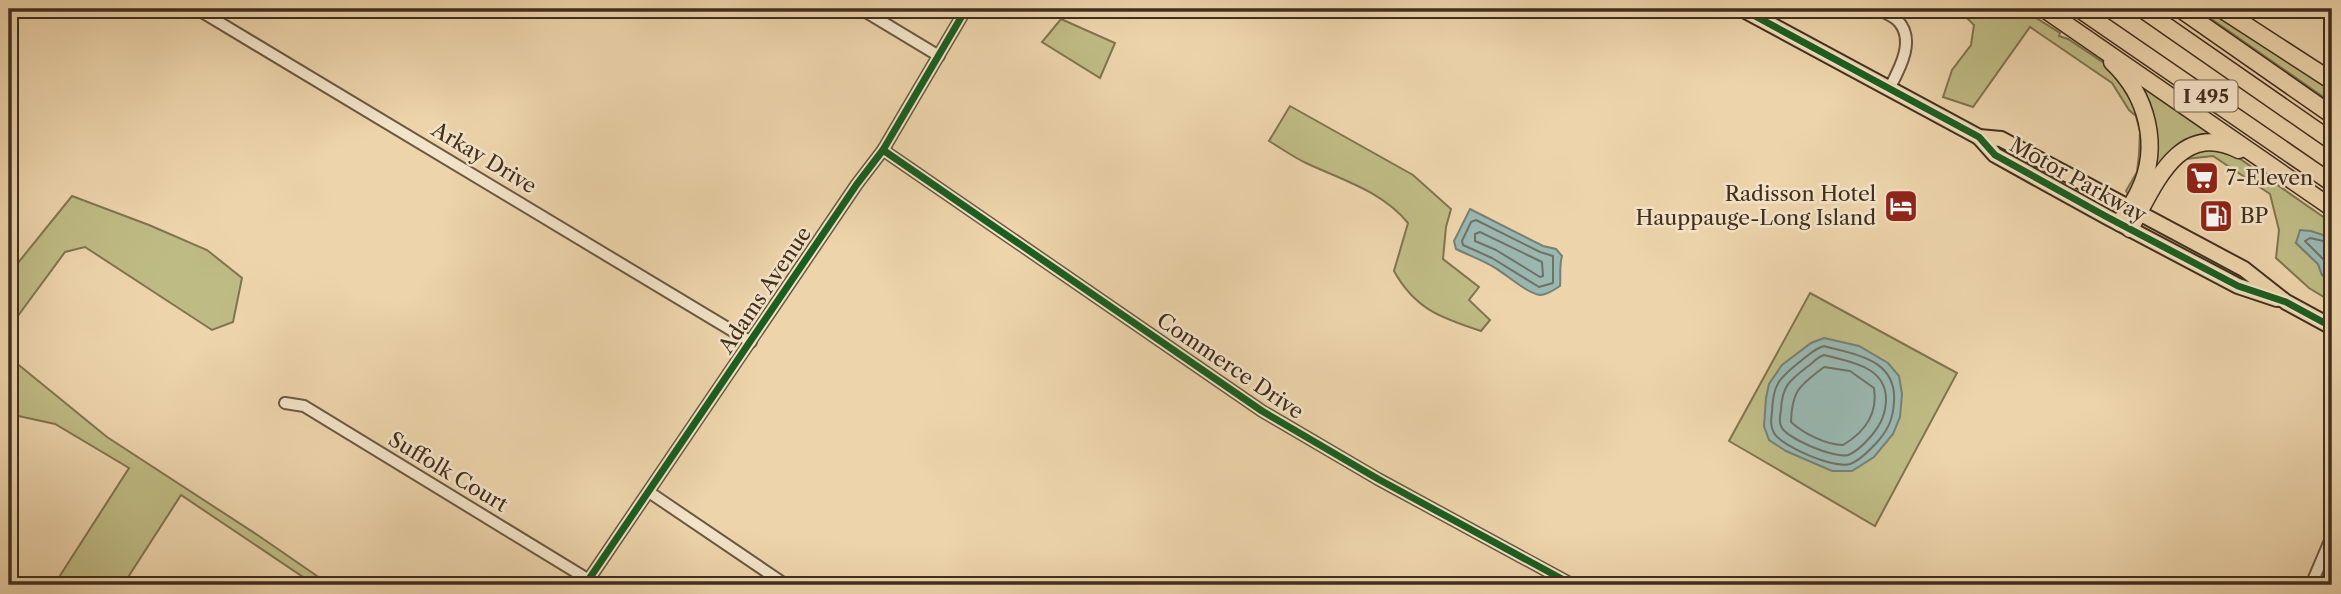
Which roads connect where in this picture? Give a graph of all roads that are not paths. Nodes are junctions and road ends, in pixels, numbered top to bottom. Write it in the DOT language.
graph roads {
  1 [pos="197,9"];
  2 [pos="861,9"];
  3 [pos="966,9"];
  4 [pos="1742,9"];
  5 [pos="1877,9"];
  6 [pos="2044,9"];
  7 [pos="2079,9"];
  8 [pos="2142,9"];
  9 [pos="2180,9"];
  10 [pos="2221,9"];
  11 [pos="2085,37"];
  12 [pos="939,56"];
  13 [pos="2332,81"];
  14 [pos="1889,89"];
  15 [pos="2332,115"];
  16 [pos="1979,136"];
  17 [pos="2332,141"];
  18 [pos="883,150"];
  19 [pos="2285,175"];
  20 [pos="2332,183"];
  21 [pos="2332,208"];
  22 [pos="2134,211"];
  23 [pos="2125,226"];
  24 [pos="2286,302"];
  25 [pos="2332,327"];
  26 [pos="751,342"];
  27 [pos="285,402"];
  28 [pos="649,492"];
  29 [pos="2332,536"];
  30 [pos="587,583"];
  31 [pos="786,585"];
  32 [pos="1573,585"];
  33 [pos="2311,585"];
  1 -- 26 [label="street, Arkay Drive"];
  2 -- 12 [label="street"];
  3 -- 12 [label="street, Adams Avenue"];
  4 -- 14 [label="main road, Motor Parkway"];
  5 -- 14 [label="street"];
  6 -- 11 [label="highway"];
  7 -- 20 [label="highway, I 495"];
  8 -- 17 [label="highway, I 495"];
  9 -- 15 [label="highway"];
  10 -- 13 [label="highway"];
  11 -- 19 [label="highway"];
  11 -- 22 [label="highway"];
  12 -- 18 [label="street, Adams Avenue"];
  14 -- 16 [label="main road, Motor Parkway"];
  16 -- 22 [label="main road, Motor Parkway"];
  16 -- 23 [label="main road, Motor Parkway"];
  18 -- 26 [label="street, Adams Avenue"];
  18 -- 32 [label="street, Commerce Drive"];
  19 -- 21 [label="highway"];
  19 -- 22 [label="highway"];
  22 -- 23 [label="highway"];
  22 -- 24 [label="main road, Motor Parkway"];
  23 -- 24 [label="main road, Motor Parkway"];
  24 -- 25 [label="main road, Motor Parkway"];
  26 -- 28 [label="street, Adams Avenue"];
  27 -- 30 [label="street, Suffolk Court"];
  28 -- 30 [label="street, Adams Avenue"];
  28 -- 31 [label="street"];
  29 -- 33 [label="street"];
}
